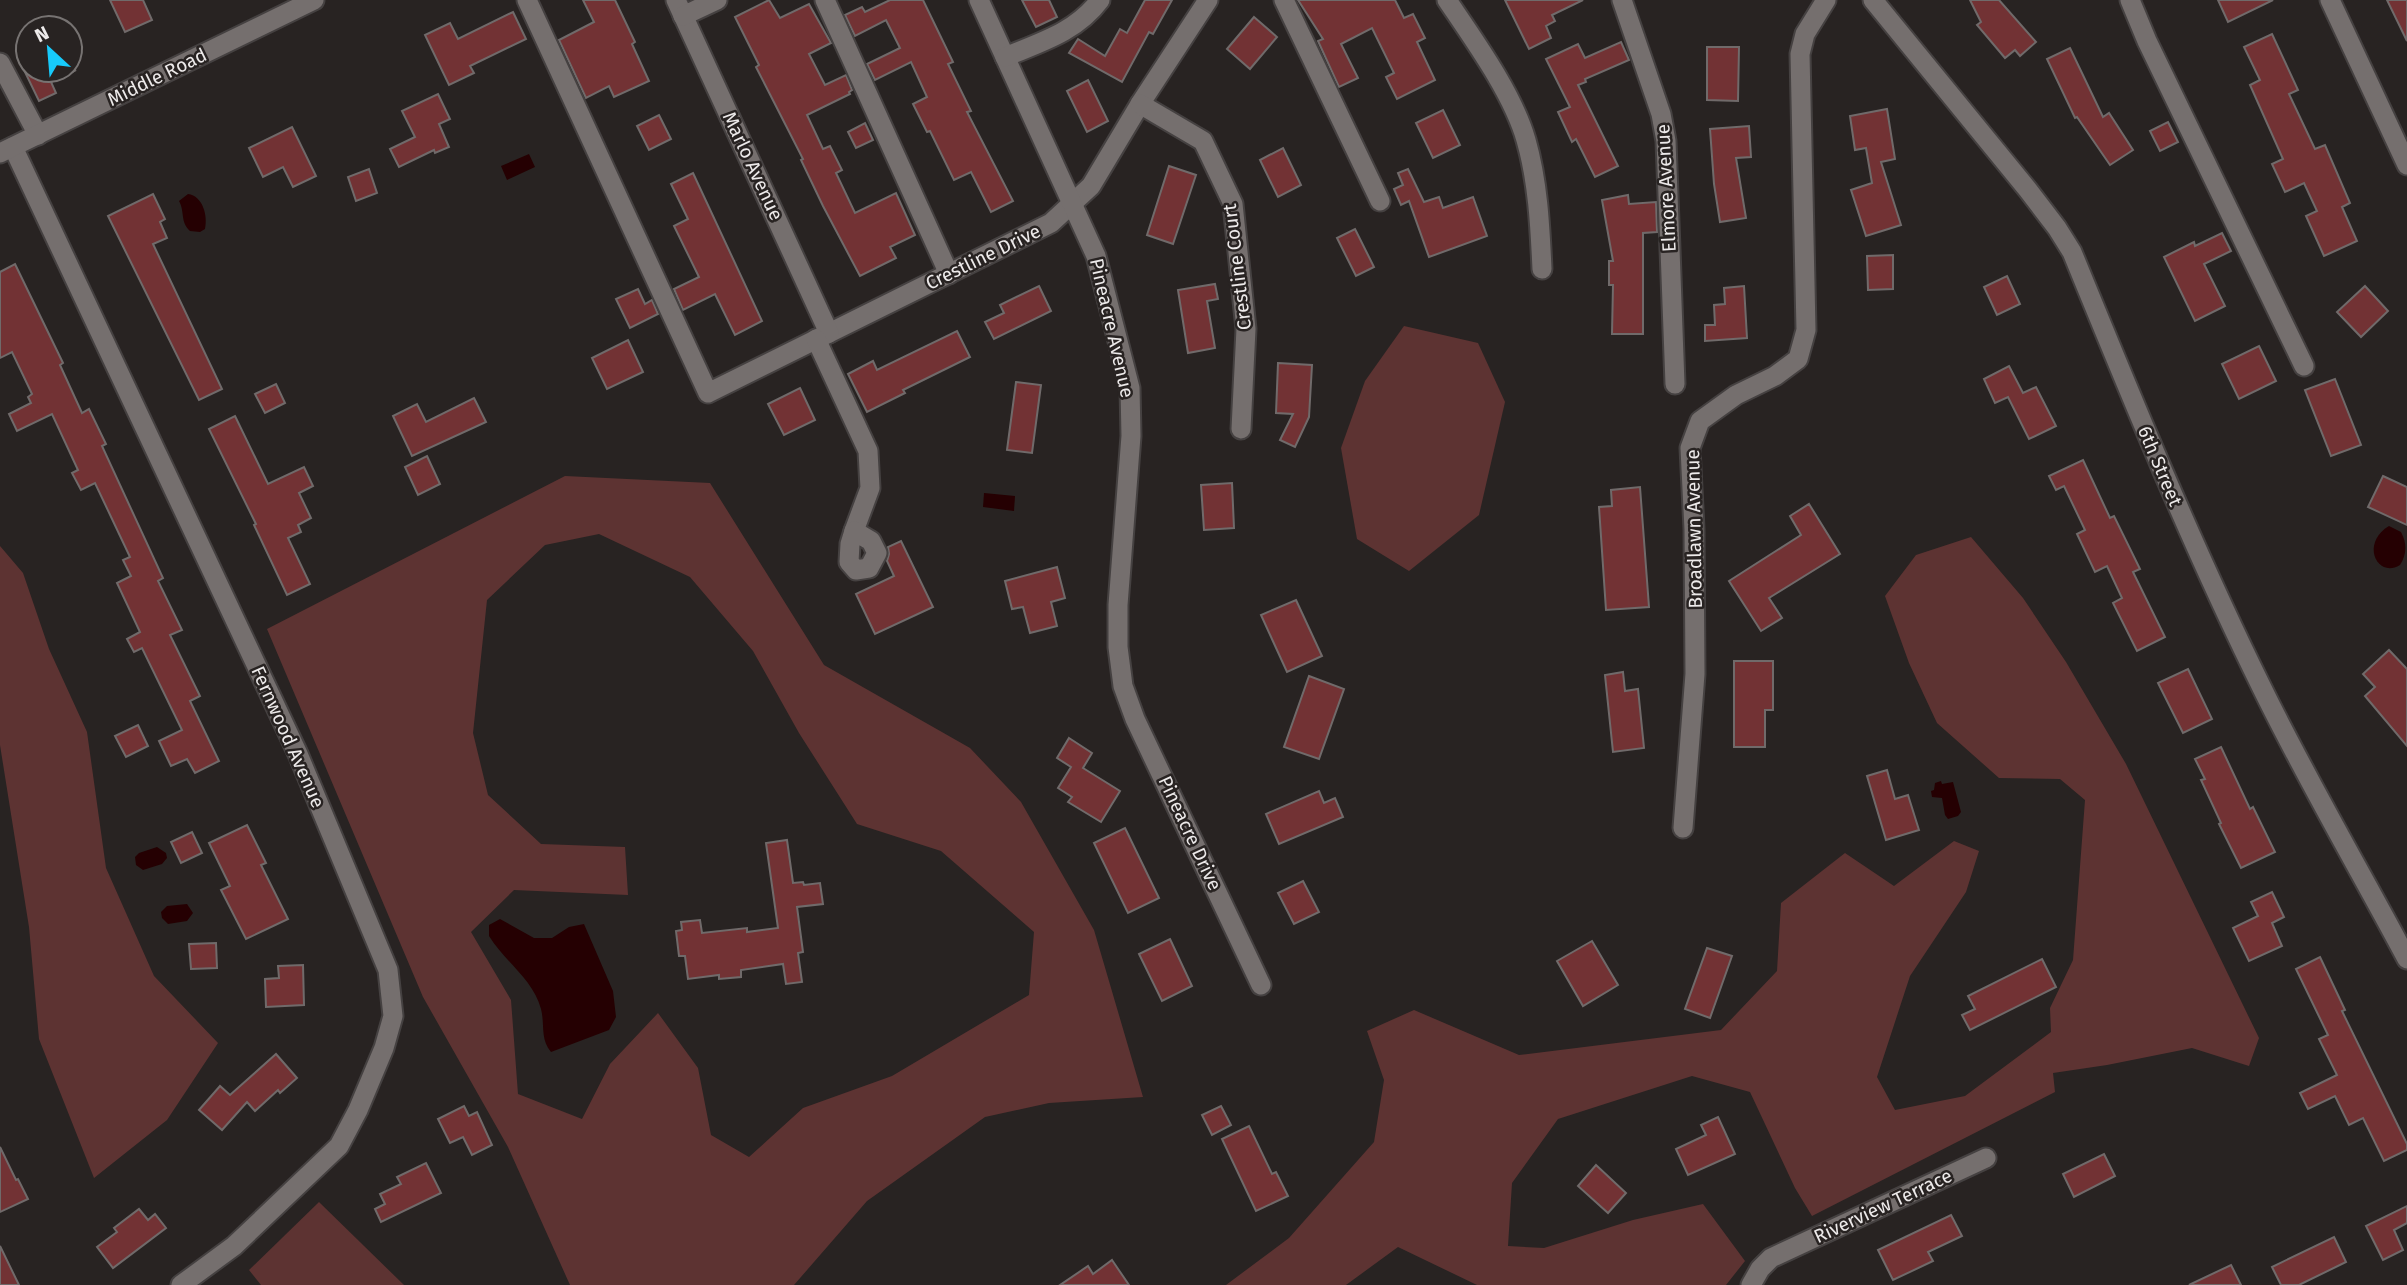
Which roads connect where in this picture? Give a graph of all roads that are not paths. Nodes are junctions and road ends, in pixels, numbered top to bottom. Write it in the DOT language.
graph roads {
  1 [pos="314,0"];
  2 [pos="527,0"];
  3 [pos="717,0"];
  4 [pos="825,0"];
  5 [pos="979,0"];
  6 [pos="1100,0"];
  7 [pos="1208,0"];
  8 [pos="1284,0"];
  9 [pos="1447,0"];
  10 [pos="1622,0"];
  11 [pos="1826,0"];
  12 [pos="1873,0"];
  13 [pos="2130,0"];
  14 [pos="2330,0"];
  15 [pos="680,8"];
  16 [pos="1005,57"];
  17 [pos="0,64"];
  18 [pos="1140,104"];
  19 [pos="38,135"];
  20 [pos="6,150"];
  21 [pos="2407,164"];
  22 [pos="1380,201"];
  23 [pos="1072,204"];
  24 [pos="1542,269"];
  25 [pos="949,274"];
  26 [pos="823,336"];
  27 [pos="2304,366"];
  28 [pos="1675,384"];
  29 [pos="1241,429"];
  30 [pos="854,531"];
  31 [pos="1122,680"];
  32 [pos="1683,828"];
  33 [pos="2407,959"];
  34 [pos="1261,985"];
  35 [pos="1986,1158"];
  36 [pos="181,1285"];
  37 [pos="1751,1285"];
  1 -- 19 [label="street, Middle Road"];
  2 -- 26 [label="street, Crestline Drive"];
  3 -- 15 [label="street"];
  4 -- 25 [label="street"];
  5 -- 16 [label="street, Pineacre Avenue"];
  6 -- 16 [label="street"];
  7 -- 18 [label="street, Crestline Drive"];
  8 -- 22 [label="street"];
  9 -- 24 [label="street"];
  10 -- 28 [label="street, Elmore Avenue"];
  11 -- 32 [label="street, Broadlawn Avenue"];
  12 -- 33 [label="street, 6th Street"];
  13 -- 27 [label="street"];
  14 -- 21 [label="street"];
  15 -- 26 [label="street, Marlo Avenue"];
  16 -- 23 [label="street, Pineacre Avenue"];
  17 -- 19 [label="street"];
  18 -- 23 [label="street, Crestline Drive"];
  18 -- 29 [label="street, Crestline Court"];
  19 -- 20 [label="street, Middle Road"];
  20 -- 36 [label="street, Fernwood Avenue"];
  23 -- 25 [label="street, Crestline Drive"];
  23 -- 31 [label="street, Pineacre Avenue"];
  25 -- 26 [label="street, Crestline Drive"];
  26 -- 30 [label="street, Marlo Avenue"];
  31 -- 34 [label="street, Pineacre Drive"];
  35 -- 37 [label="street, Riverview Terrace"];
}
